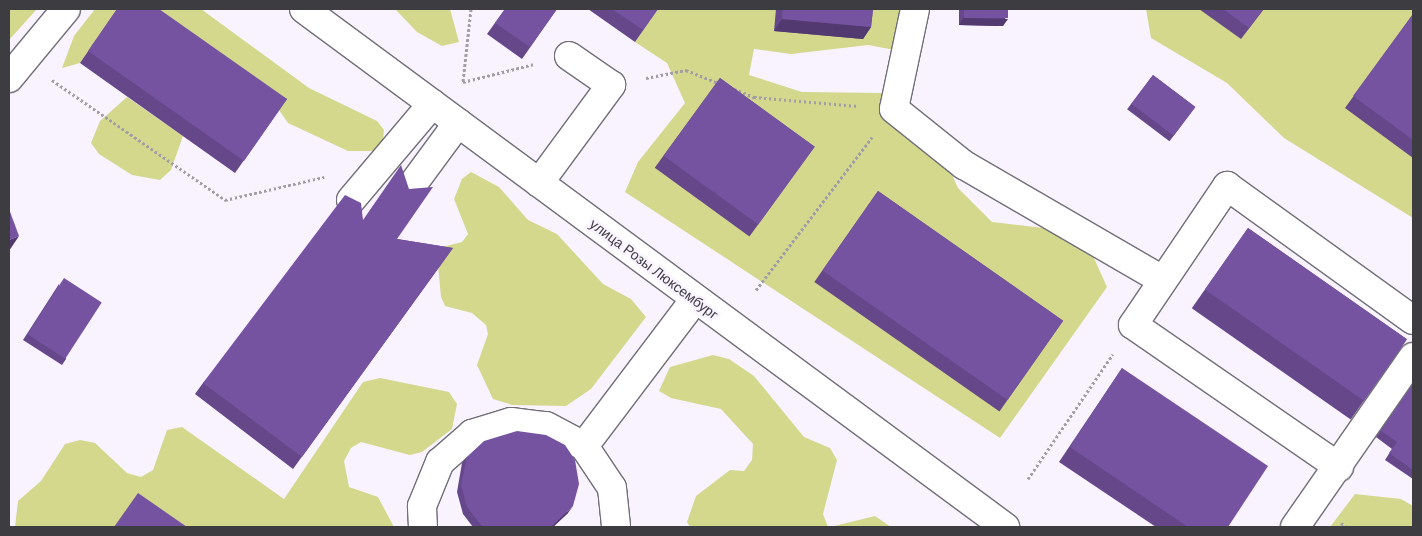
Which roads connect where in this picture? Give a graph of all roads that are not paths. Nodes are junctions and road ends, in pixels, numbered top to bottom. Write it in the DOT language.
graph roads {
  1 [pos="66,9"];
  2 [pos="304,9"];
  3 [pos="914,9"];
  4 [pos="569,56"];
  5 [pos="17,70"];
  6 [pos="432,104"];
  7 [pos="458,123"];
  8 [pos="539,183"];
  9 [pos="410,188"];
  10 [pos="351,200"];
  11 [pos="1162,280"];
  12 [pos="695,299"];
  13 [pos="1413,320"];
  14 [pos="1413,357"];
  15 [pos="584,446"];
  16 [pos="1339,467"];
  17 [pos="423,527"];
  18 [pos="616,527"];
  19 [pos="1005,527"];
  20 [pos="1295,527"];
  1 -- 5 [label="street"];
  2 -- 6 [label="street, улица Розы Люксембург"];
  3 -- 11 [label="street"];
  4 -- 8 [label="street"];
  6 -- 7 [label="street, улица Розы Люксембург"];
  6 -- 10 [label="street"];
  7 -- 8 [label="street, улица Розы Люксембург"];
  7 -- 9 [label="street"];
  8 -- 12 [label="street, улица Розы Люксембург"];
  11 -- 13 [label="street"];
  11 -- 16 [label="street"];
  12 -- 15 [label="street"];
  12 -- 19 [label="street, улица Розы Люксембург"];
  14 -- 16 [label="street"];
  15 -- 17 [label="street"];
  15 -- 18 [label="street"];
  16 -- 20 [label="street"];
}
